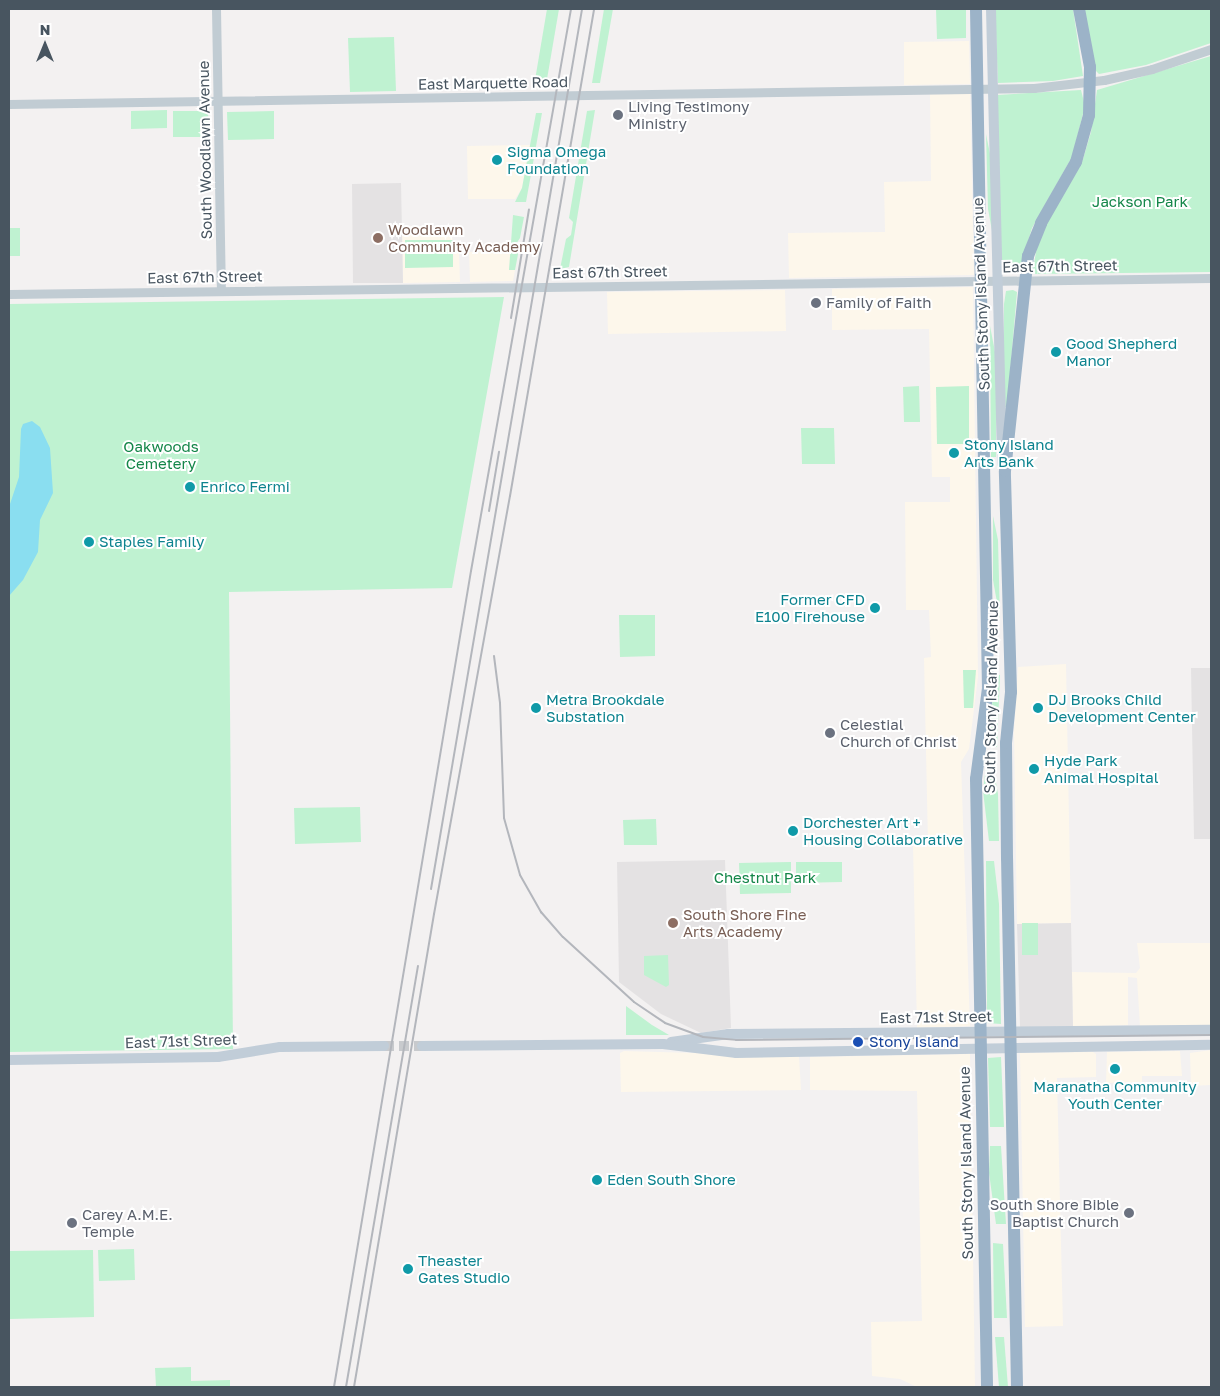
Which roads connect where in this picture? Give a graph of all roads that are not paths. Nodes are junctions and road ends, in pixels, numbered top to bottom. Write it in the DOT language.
graph roads {
  1 [pos="216,9"];
  2 [pos="976,9"];
  3 [pos="991,9"];
  4 [pos="1079,9"];
  5 [pos="1211,49"];
  6 [pos="1091,83"];
  7 [pos="978,89"];
  8 [pos="992,89"];
  9 [pos="218,101"];
  10 [pos="9,104"];
  11 [pos="1211,278"];
  12 [pos="1024,280"];
  13 [pos="983,281"];
  14 [pos="997,281"];
  15 [pos="221,291"];
  16 [pos="9,294"];
  17 [pos="1005,471"];
  18 [pos="1211,1030"];
  19 [pos="979,1031"];
  20 [pos="1010,1031"];
  21 [pos="663,1044"];
  22 [pos="1211,1045"];
  23 [pos="384,1046"];
  24 [pos="422,1046"];
  25 [pos="1010,1049"];
  26 [pos="980,1050"];
  27 [pos="9,1060"];
  28 [pos="987,1372"];
  29 [pos="987,1387"];
  30 [pos="994,1387"];
  31 [pos="1017,1387"];
  1 -- 9 [label="street, South Woodlawn Avenue"];
  2 -- 7 [label="highway, South Stony Island Avenue"];
  3 -- 8 [label="main road, South Stony Island Avenue"];
  4 -- 6 [label="highway"];
  5 -- 6 [label="street, East Marquette Road"];
  6 -- 8 [label="street, East Marquette Road"];
  6 -- 12 [label="highway"];
  7 -- 8 [label="street, East Marquette Road"];
  7 -- 9 [label="street, East Marquette Road"];
  7 -- 13 [label="highway, South Stony Island Avenue"];
  8 -- 14 [label="main road, South Stony Island Avenue"];
  9 -- 10 [label="street, East Marquette Road"];
  9 -- 15 [label="street, South Woodlawn Avenue"];
  11 -- 12 [label="street, East 67th Street"];
  12 -- 14 [label="street, East 67th Street"];
  12 -- 17 [label="highway"];
  13 -- 14 [label="street, East 67th Street"];
  13 -- 15 [label="street, East 67th Street"];
  13 -- 19 [label="highway, South Stony Island Avenue"];
  14 -- 17 [label="main road, South Stony Island Avenue"];
  15 -- 16 [label="street, East 67th Street"];
  17 -- 20 [label="highway, South Stony Island Avenue"];
  18 -- 20 [label="main road, East 71st Street"];
  19 -- 20 [label="main road, East 71st Street"];
  19 -- 21 [label="main road, East 71st Street"];
  19 -- 26 [label="highway, South Stony Island Avenue"];
  20 -- 25 [label="highway, South Stony Island Avenue"];
  21 -- 24 [label="main road, East 71st Street"];
  21 -- 26 [label="main road, East 71st Street"];
  22 -- 25 [label="main road, East 71st Street"];
  23 -- 27 [label="main road, East 71st Street"];
  25 -- 26 [label="main road, East 71st Street"];
  25 -- 31 [label="highway, South Stony Island Avenue"];
  26 -- 28 [label="highway, South Stony Island Avenue"];
  28 -- 29 [label="highway, South Stony Island Avenue"];
  28 -- 30 [label="highway"];
}
